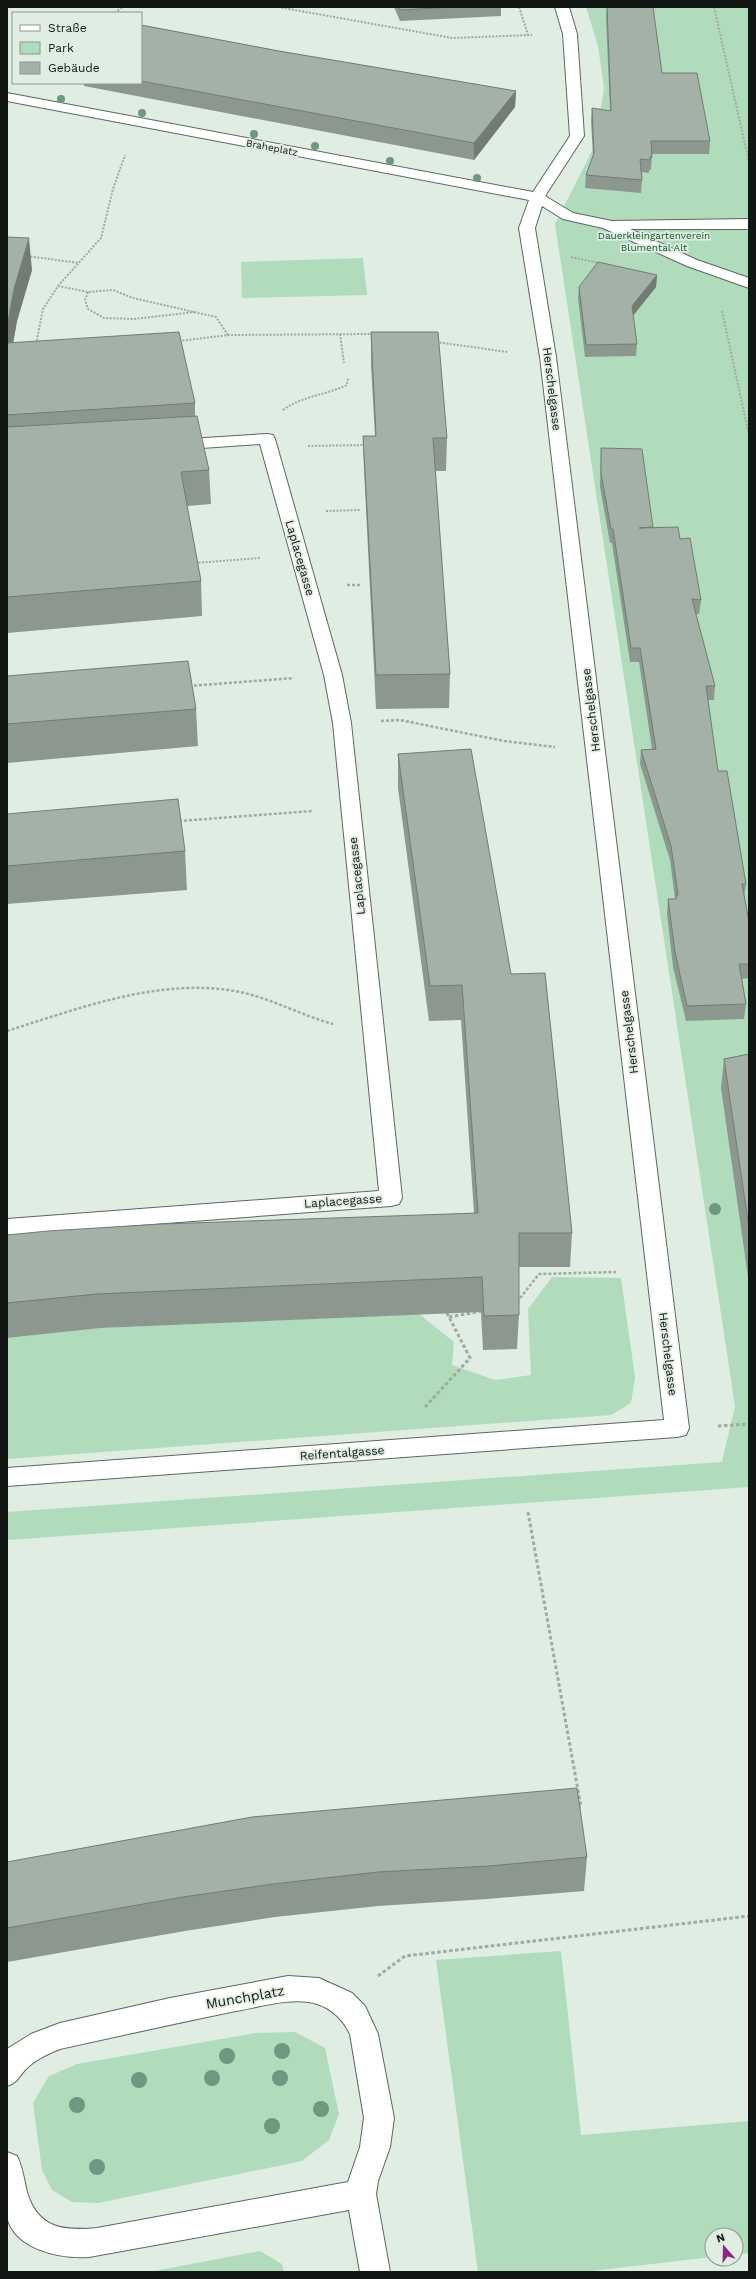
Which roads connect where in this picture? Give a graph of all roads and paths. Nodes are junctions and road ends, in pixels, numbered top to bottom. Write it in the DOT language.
graph roads {
  1 [pos="278,7"];
  2 [pos="519,7"];
  3 [pos="562,7"];
  4 [pos="714,7"];
  5 [pos="570,34"];
  6 [pos="528,35"];
  7 [pos="7,97"];
  8 [pos="150,124"];
  9 [pos="749,162"];
  10 [pos="536,197"];
  11 [pos="749,224"];
  12 [pos="608,225"];
  13 [pos="531,249"];
  14 [pos="22,256"];
  15 [pos="79,263"];
  16 [pos="692,263"];
  17 [pos="601,264"];
  18 [pos="749,267"];
  19 [pos="749,283"];
  20 [pos="58,286"];
  21 [pos="88,292"];
  22 [pos="722,310"];
  23 [pos="198,312"];
  24 [pos="340,334"];
  25 [pos="376,334"];
  26 [pos="229,336"];
  27 [pos="179,341"];
  28 [pos="431,342"];
  29 [pos="36,349"];
  30 [pos="548,357"];
  31 [pos="344,363"];
  32 [pos="348,378"];
  33 [pos="749,435"];
  34 [pos="268,443"];
  35 [pos="367,444"];
  36 [pos="157,446"];
  37 [pos="300,556"];
  38 [pos="189,564"];
  39 [pos="334,675"];
  40 [pos="183,686"];
  41 [pos="342,723"];
  42 [pos="596,748"];
  43 [pos="350,807"];
  44 [pos="177,822"];
  45 [pos="7,1032"];
  46 [pos="374,1033"];
  47 [pos="7,1226"];
  48 [pos="658,1270"];
  49 [pos="514,1306"];
  50 [pos="445,1310"];
  51 [pos="485,1311"];
  52 [pos="449,1317"];
  53 [pos="677,1428"];
  54 [pos="385,1450"];
  55 [pos="7,1477"];
  56 [pos="528,1512"];
  57 [pos="574,1808"];
  58 [pos="749,1916"];
  59 [pos="342,2002"];
  60 [pos="7,2073"];
  61 [pos="7,2166"];
  62 [pos="361,2194"];
  63 [pos="375,2272"];
  1 -- 6 [label="path"];
  2 -- 6 [label="path"];
  3 -- 5 [label="street, Herschelgasse"];
  4 -- 9 [label="path"];
  5 -- 6 [label="path"];
  5 -- 10 [label="street, Herschelgasse"];
  7 -- 8 [label="street, Braheplatz"];
  8 -- 10 [label="street, Braheplatz"];
  8 -- 15 [label="path"];
  10 -- 12 [label="street, Braheplatz"];
  10 -- 13 [label="street, Herschelgasse"];
  11 -- 12 [label="street"];
  12 -- 16 [label="street"];
  13 -- 17 [label="path"];
  13 -- 30 [label="street, Herschelgasse"];
  14 -- 15 [label="path"];
  15 -- 20 [label="path"];
  16 -- 18 [label="street"];
  16 -- 19 [label="street"];
  20 -- 21 [label="path"];
  20 -- 29 [label="path"];
  21 -- 23 [label="path"];
  21 -- 23 [label="path"];
  22 -- 33 [label="path"];
  23 -- 26 [label="path"];
  24 -- 25 [label="path"];
  24 -- 26 [label="path"];
  24 -- 31 [label="path"];
  26 -- 27 [label="path"];
  28 -- 30 [label="path"];
  30 -- 42 [label="street, Herschelgasse"];
  32 -- 34 [label="path"];
  34 -- 35 [label="path"];
  34 -- 36 [label="street"];
  34 -- 37 [label="street, Laplacegasse"];
  37 -- 38 [label="path"];
  37 -- 39 [label="street, Laplacegasse"];
  39 -- 40 [label="path"];
  39 -- 41 [label="street, Laplacegasse"];
  41 -- 42 [label="path"];
  41 -- 43 [label="street, Laplacegasse"];
  42 -- 48 [label="street, Herschelgasse"];
  43 -- 44 [label="path"];
  43 -- 46 [label="street, Laplacegasse"];
  45 -- 46 [label="path"];
  46 -- 47 [label="street, Laplacegasse"];
  48 -- 49 [label="path"];
  48 -- 53 [label="street, Herschelgasse"];
  50 -- 52 [label="path"];
  51 -- 52 [label="path"];
  52 -- 54 [label="path"];
  53 -- 54 [label="street, Reifentalgasse"];
  54 -- 55 [label="street, Reifentalgasse"];
  56 -- 57 [label="path"];
  58 -- 59 [label="path"];
  59 -- 60 [label="street, Munchplatz"];
  59 -- 62 [label="street, Munchplatz"];
  61 -- 62 [label="street"];
  62 -- 63 [label="street, Munchplatz"];
}
